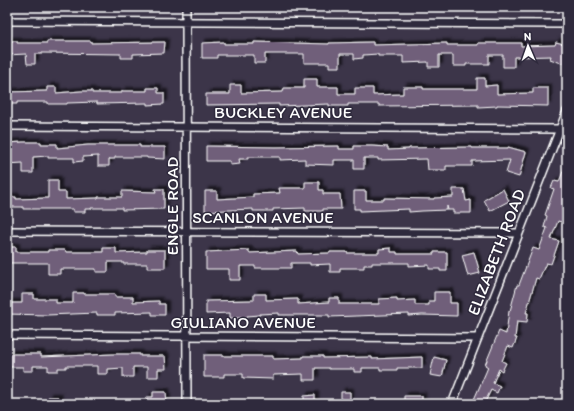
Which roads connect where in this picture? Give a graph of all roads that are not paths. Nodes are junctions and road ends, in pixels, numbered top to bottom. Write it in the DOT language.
graph roads {
  1 [pos="186,7"];
  2 [pos="7,21"];
  3 [pos="186,22"];
  4 [pos="567,24"];
  5 [pos="567,111"];
  6 [pos="7,126"];
  7 [pos="186,127"];
  8 [pos="560,129"];
  9 [pos="7,231"];
  10 [pos="187,232"];
  11 [pos="519,233"];
  12 [pos="7,335"];
  13 [pos="187,336"];
  14 [pos="478,338"];
  15 [pos="187,404"];
  16 [pos="452,404"];
  1 -- 3 [label="street, ENGLE ROAD"];
  2 -- 3 [label="street"];
  3 -- 4 [label="street"];
  3 -- 7 [label="street, ENGLE ROAD"];
  5 -- 8 [label="street, ELIZABETH ROAD"];
  6 -- 7 [label="street, BUCKLEY AVENUE"];
  7 -- 8 [label="street, BUCKLEY AVENUE"];
  7 -- 10 [label="street, ENGLE ROAD"];
  8 -- 11 [label="street, ELIZABETH ROAD"];
  9 -- 10 [label="street, SCANLON AVENUE"];
  10 -- 11 [label="street, SCANLON AVENUE"];
  10 -- 13 [label="street, ENGLE ROAD"];
  11 -- 14 [label="street, ELIZABETH ROAD"];
  12 -- 13 [label="street, GIULIANO AVENUE"];
  13 -- 14 [label="street, GIULIANO AVENUE"];
  13 -- 15 [label="street, ENGLE ROAD"];
  14 -- 16 [label="street, ELIZABETH ROAD"];
}
